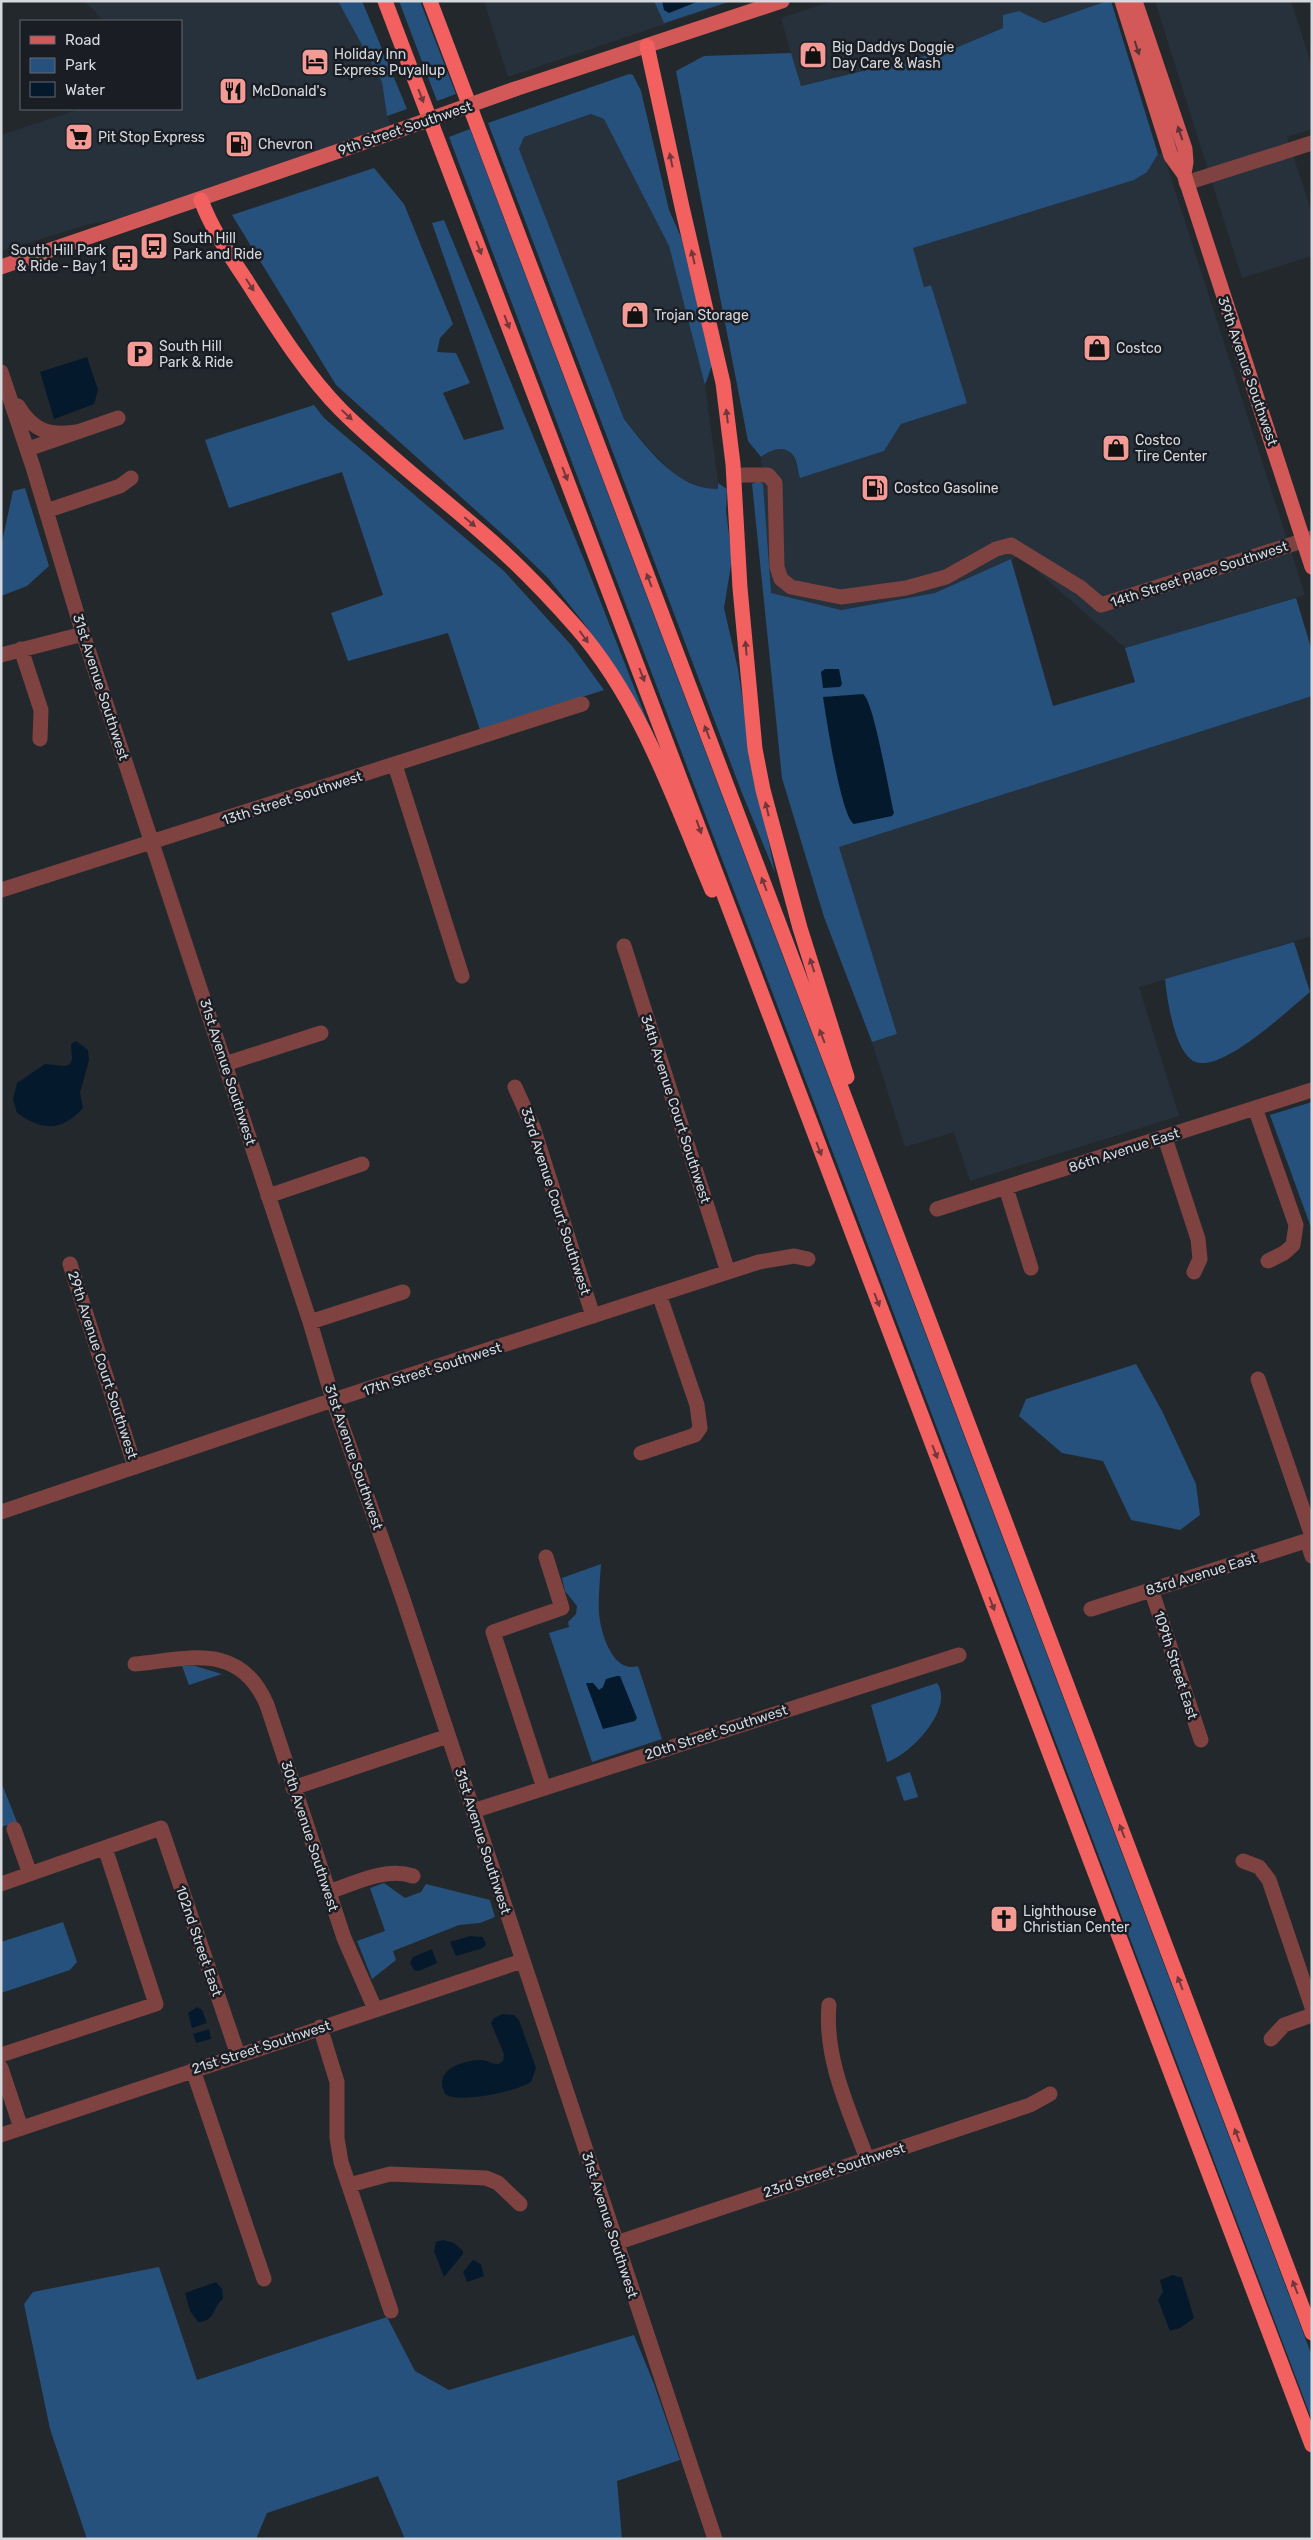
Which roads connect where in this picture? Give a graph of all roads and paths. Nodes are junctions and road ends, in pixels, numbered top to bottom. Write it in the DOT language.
graph roads {
  1 [pos="385,1"];
  2 [pos="430,1"];
  3 [pos="782,1"];
  4 [pos="1122,1"];
  5 [pos="1136,1"];
  6 [pos="647,46"];
  7 [pos="1312,143"];
  8 [pos="1185,178"];
  9 [pos="200,200"];
  10 [pos="1,267"];
  11 [pos="3,376"];
  12 [pos="118,418"];
  13 [pos="77,432"];
  14 [pos="28,450"];
  15 [pos="736,476"];
  16 [pos="131,478"];
  17 [pos="46,512"];
  18 [pos="1308,539"];
  19 [pos="1312,567"];
  20 [pos="83,634"];
  21 [pos="21,648"];
  22 [pos="1,655"];
  23 [pos="582,704"];
  24 [pos="40,739"];
  25 [pos="395,765"];
  26 [pos="152,842"];
  27 [pos="1,890"];
  28 [pos="624,946"];
  29 [pos="462,976"];
  30 [pos="321,1033"];
  31 [pos="225,1064"];
  32 [pos="516,1087"];
  33 [pos="1312,1090"];
  34 [pos="802,1103"];
  35 [pos="1255,1108"];
  36 [pos="1165,1138"];
  37 [pos="362,1164"];
  38 [pos="1006,1188"];
  39 [pos="268,1196"];
  40 [pos="937,1209"];
  41 [pos="901,1245"];
  42 [pos="808,1259"];
  43 [pos="1268,1260"];
  44 [pos="70,1264"];
  45 [pos="1031,1268"];
  46 [pos="728,1272"];
  47 [pos="1194,1272"];
  48 [pos="403,1292"];
  49 [pos="659,1294"];
  50 [pos="593,1316"];
  51 [pos="310,1322"];
  52 [pos="1258,1379"];
  53 [pos="333,1400"];
  54 [pos="640,1453"];
  55 [pos="135,1467"];
  56 [pos="1,1512"];
  57 [pos="1310,1538"];
  58 [pos="1312,1556"];
  59 [pos="546,1557"];
  60 [pos="1151,1589"];
  61 [pos="1091,1609"];
  62 [pos="959,1655"];
  63 [pos="135,1664"];
  64 [pos="448,1736"];
  65 [pos="1201,1740"];
  66 [pos="293,1788"];
  67 [pos="544,1788"];
  68 [pos="473,1811"];
  69 [pos="14,1829"];
  70 [pos="105,1848"];
  71 [pos="1243,1861"];
  72 [pos="30,1874"];
  73 [pos="413,1876"];
  74 [pos="1,1884"];
  75 [pos="328,1892"];
  76 [pos="522,1961"];
  77 [pos="829,2005"];
  78 [pos="1312,2007"];
  79 [pos="375,2009"];
  80 [pos="1312,2015"];
  81 [pos="320,2027"];
  82 [pos="1270,2039"];
  83 [pos="1,2055"];
  84 [pos="238,2055"];
  85 [pos="1,2068"];
  86 [pos="193,2070"];
  87 [pos="1050,2094"];
  88 [pos="21,2128"];
  89 [pos="1,2135"];
  90 [pos="867,2159"];
  91 [pos="349,2185"];
  92 [pos="520,2204"];
  93 [pos="616,2243"];
  94 [pos="264,2279"];
  95 [pos="391,2311"];
  96 [pos="1312,2333"];
  97 [pos="1312,2445"];
  98 [pos="716,2539"];
  1 -- 34 [label="highway, one-way"];
  41 -- 2 [label="highway, one-way"];
  3 -- 6 [label="main road, 9th Street Southwest"];
  4 -- 8 [label="main road, 39th Avenue Southwest, one-way"];
  8 -- 5 [label="main road, 39th Avenue Southwest, one-way"];
  6 -- 9 [label="main road, 9th Street Southwest, bridge"];
  15 -- 6 [label="highway, one-way"];
  7 -- 8 [label="street"];
  8 -- 18 [label="main road, 39th Avenue Southwest"];
  9 -- 10 [label="main road, 9th Street Southwest"];
  9 -- 34 [label="highway, one-way"];
  11 -- 13 [label="street"];
  11 -- 14 [label="street, 31st Avenue Southwest"];
  12 -- 13 [label="street"];
  13 -- 14 [label="street"];
  14 -- 17 [label="street, 31st Avenue Southwest"];
  15 -- 18 [label="street, 14th Street Place Southwest"];
  41 -- 15 [label="highway, one-way"];
  16 -- 17 [label="street"];
  17 -- 20 [label="street, 31st Avenue Southwest"];
  18 -- 19 [label="main road, 39th Avenue Southwest"];
  20 -- 21 [label="street"];
  20 -- 26 [label="street, 31st Avenue Southwest"];
  21 -- 22 [label="street"];
  21 -- 24 [label="street"];
  23 -- 25 [label="street, 13th Street Southwest"];
  25 -- 26 [label="street, 13th Street Southwest"];
  25 -- 29 [label="street"];
  26 -- 27 [label="street, 13th Street Southwest"];
  26 -- 31 [label="street, 31st Avenue Southwest"];
  28 -- 46 [label="street, 34th Avenue Court Southwest"];
  30 -- 31 [label="street"];
  31 -- 39 [label="street, 31st Avenue Southwest"];
  32 -- 50 [label="street, 33rd Avenue Court Southwest"];
  33 -- 35 [label="street, 86th Avenue East"];
  34 -- 97 [label="highway, one-way"];
  35 -- 36 [label="street, 86th Avenue East"];
  35 -- 43 [label="street"];
  36 -- 38 [label="street, 86th Avenue East"];
  36 -- 47 [label="street"];
  37 -- 39 [label="street"];
  38 -- 40 [label="street, 86th Avenue East"];
  38 -- 45 [label="street"];
  39 -- 51 [label="street, 31st Avenue Southwest"];
  96 -- 41 [label="highway, one-way"];
  42 -- 46 [label="street, 17th Street Southwest"];
  44 -- 55 [label="street, 29th Avenue Court Southwest"];
  46 -- 49 [label="street, 17th Street Southwest"];
  48 -- 51 [label="street"];
  49 -- 50 [label="street, 17th Street Southwest"];
  49 -- 54 [label="street"];
  50 -- 53 [label="street, 17th Street Southwest"];
  51 -- 53 [label="street, 31st Avenue Southwest"];
  52 -- 57 [label="street"];
  53 -- 55 [label="street, 17th Street Southwest"];
  53 -- 64 [label="street, 31st Avenue Southwest"];
  55 -- 56 [label="street, 17th Street Southwest"];
  57 -- 58 [label="street"];
  57 -- 60 [label="street, 83rd Avenue East"];
  59 -- 67 [label="street"];
  60 -- 61 [label="street, 83rd Avenue East"];
  60 -- 65 [label="street, 109th Street East"];
  62 -- 67 [label="street, 20th Street Southwest"];
  63 -- 66 [label="street, 30th Avenue Southwest"];
  64 -- 66 [label="street"];
  64 -- 68 [label="street, 31st Avenue Southwest"];
  66 -- 75 [label="street, 30th Avenue Southwest"];
  67 -- 68 [label="street, 20th Street Southwest"];
  68 -- 76 [label="street, 31st Avenue Southwest"];
  69 -- 72 [label="street"];
  70 -- 72 [label="street"];
  70 -- 83 [label="street"];
  70 -- 84 [label="street, 102nd Street East"];
  71 -- 78 [label="street"];
  72 -- 74 [label="street"];
  73 -- 75 [label="street"];
  75 -- 79 [label="street, 30th Avenue Southwest"];
  76 -- 79 [label="street, 21st Street Southwest"];
  76 -- 93 [label="street, 31st Avenue Southwest"];
  77 -- 90 [label="street"];
  79 -- 81 [label="street, 21st Street Southwest"];
  80 -- 82 [label="street"];
  81 -- 84 [label="street, 21st Street Southwest"];
  81 -- 91 [label="street"];
  84 -- 86 [label="street, 21st Street Southwest"];
  85 -- 88 [label="street"];
  86 -- 88 [label="street, 21st Street Southwest"];
  86 -- 94 [label="street"];
  87 -- 90 [label="street, 23rd Street Southwest"];
  88 -- 89 [label="street, 21st Street Southwest"];
  90 -- 93 [label="street, 23rd Street Southwest"];
  91 -- 92 [label="street"];
  91 -- 95 [label="street"];
  93 -- 98 [label="street, 31st Avenue Southwest"];
}
